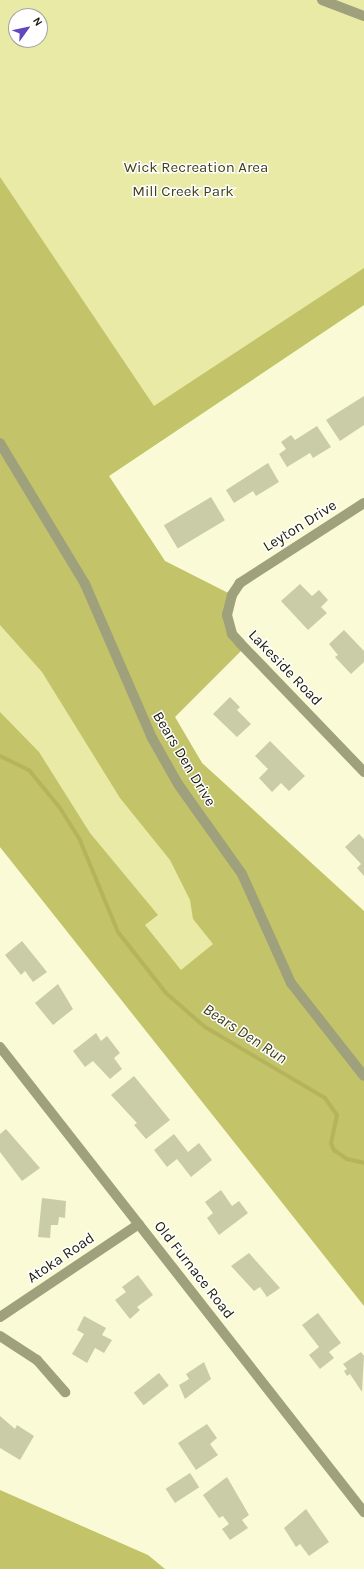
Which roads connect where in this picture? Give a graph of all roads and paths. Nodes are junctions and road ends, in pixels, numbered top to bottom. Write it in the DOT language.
graph roads {
  1 [pos="322,0"];
  2 [pos="364,16"];
  3 [pos="0,443"];
  4 [pos="364,503"];
  5 [pos="252,574"];
  6 [pos="364,772"];
  7 [pos="0,1047"];
  8 [pos="364,1076"];
  9 [pos="138,1224"];
  10 [pos="0,1317"];
  11 [pos="0,1336"];
  12 [pos="65,1392"];
  13 [pos="364,1512"];
  1 -- 2 [label="street"];
  3 -- 8 [label="street, Bears Den Drive"];
  4 -- 5 [label="street, Leyton Drive"];
  5 -- 6 [label="street, Lakeside Road"];
  7 -- 9 [label="street, Old Furnace Road"];
  9 -- 10 [label="street, Atoka Road"];
  9 -- 13 [label="street, Old Furnace Road"];
  11 -- 12 [label="street"];
}
